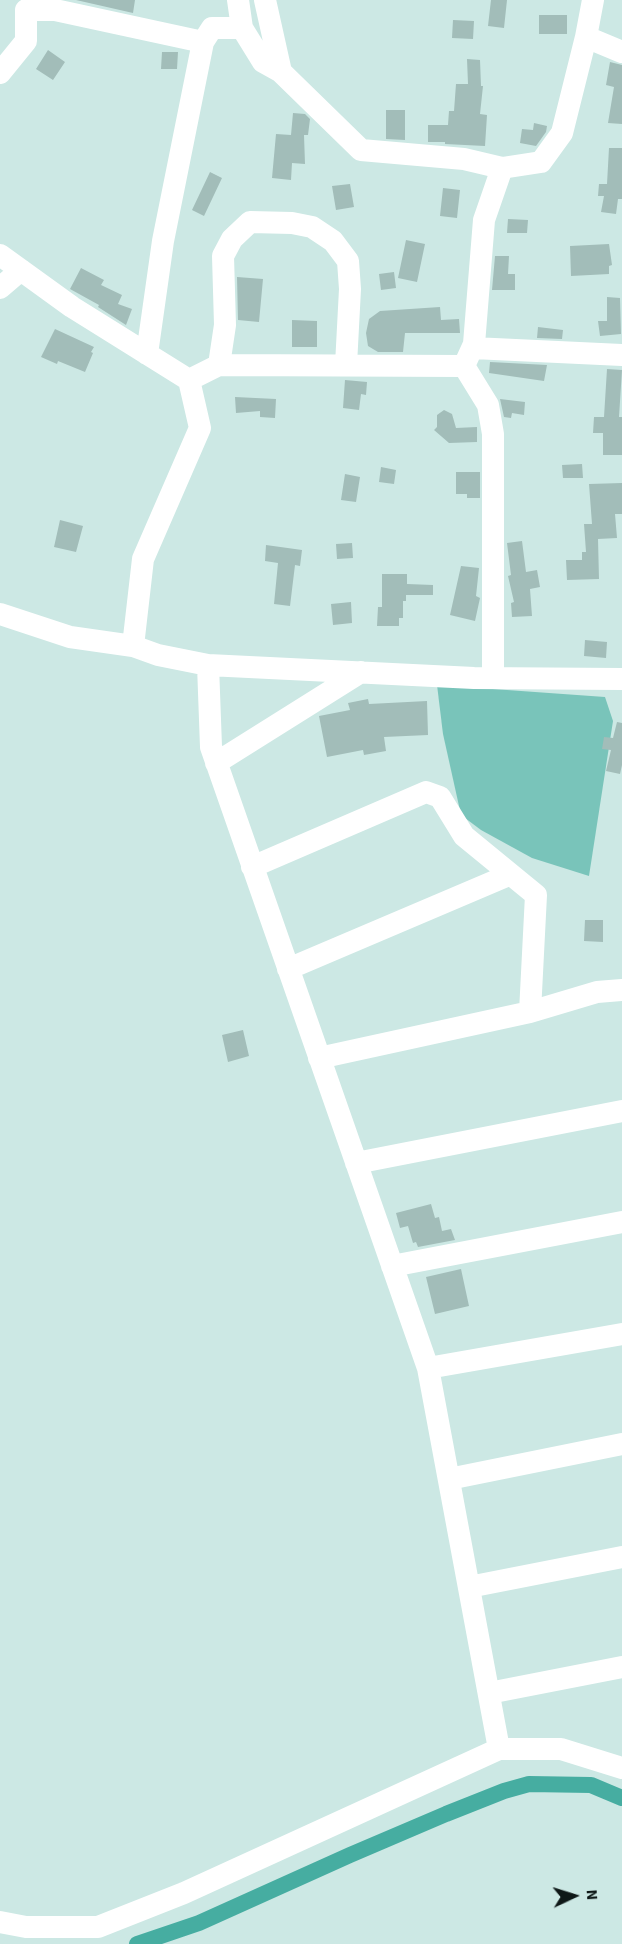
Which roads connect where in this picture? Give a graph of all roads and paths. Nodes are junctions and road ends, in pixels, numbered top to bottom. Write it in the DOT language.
graph roads {
  1 [pos="238,0"];
  2 [pos="265,0"];
  3 [pos="593,0"];
  4 [pos="25,5"];
  5 [pos="242,28"];
  6 [pos="586,38"];
  7 [pos="203,42"];
  8 [pos="622,52"];
  9 [pos="280,72"];
  10 [pos="0,73"];
  11 [pos="502,168"];
  12 [pos="0,255"];
  13 [pos="21,270"];
  14 [pos="0,288"];
  15 [pos="147,354"];
  16 [pos="622,355"];
  17 [pos="468,357"];
  18 [pos="219,365"];
  19 [pos="346,365"];
  20 [pos="189,380"];
  21 [pos="0,614"];
  22 [pos="133,646"];
  23 [pos="208,665"];
  24 [pos="361,672"];
  25 [pos="493,678"];
  26 [pos="622,680"];
  27 [pos="216,764"];
  28 [pos="252,867"];
  29 [pos="509,875"];
  30 [pos="288,969"];
  31 [pos="622,990"];
  32 [pos="530,1012"];
  33 [pos="319,1059"];
  34 [pos="622,1111"];
  35 [pos="356,1163"];
  36 [pos="622,1222"];
  37 [pos="392,1266"];
  38 [pos="622,1334"];
  39 [pos="428,1368"];
  40 [pos="622,1444"];
  41 [pos="448,1479"];
  42 [pos="622,1557"];
  43 [pos="469,1587"];
  44 [pos="622,1666"];
  45 [pos="489,1693"];
  46 [pos="499,1749"];
  47 [pos="622,1768"];
  48 [pos="0,1922"];
  1 -- 5 [label="street"];
  2 -- 9 [label="street"];
  3 -- 6 [label="street"];
  4 -- 7 [label="street"];
  4 -- 10 [label="street"];
  5 -- 7 [label="street"];
  5 -- 9 [label="street"];
  6 -- 8 [label="street"];
  6 -- 11 [label="street"];
  7 -- 15 [label="street"];
  9 -- 11 [label="street"];
  11 -- 17 [label="street"];
  12 -- 13 [label="street"];
  13 -- 14 [label="street"];
  13 -- 15 [label="street"];
  15 -- 20 [label="street"];
  16 -- 17 [label="street"];
  17 -- 19 [label="street"];
  17 -- 25 [label="street"];
  18 -- 19 [label="street"];
  18 -- 19 [label="street"];
  18 -- 20 [label="street"];
  20 -- 22 [label="street"];
  21 -- 22 [label="street"];
  22 -- 23 [label="street"];
  23 -- 24 [label="street"];
  23 -- 27 [label="street"];
  24 -- 25 [label="street"];
  24 -- 27 [label="street"];
  25 -- 26 [label="street"];
  27 -- 28 [label="street"];
  28 -- 29 [label="street"];
  28 -- 30 [label="street"];
  29 -- 30 [label="street"];
  29 -- 32 [label="street"];
  30 -- 33 [label="street"];
  31 -- 32 [label="street"];
  32 -- 33 [label="street"];
  33 -- 35 [label="street"];
  34 -- 35 [label="street"];
  35 -- 37 [label="street"];
  36 -- 37 [label="street"];
  37 -- 39 [label="street"];
  38 -- 39 [label="street"];
  39 -- 41 [label="street"];
  40 -- 41 [label="street"];
  41 -- 43 [label="street"];
  42 -- 43 [label="street"];
  43 -- 45 [label="street"];
  44 -- 45 [label="street"];
  45 -- 46 [label="street"];
  46 -- 47 [label="street"];
  46 -- 48 [label="street"];
}
